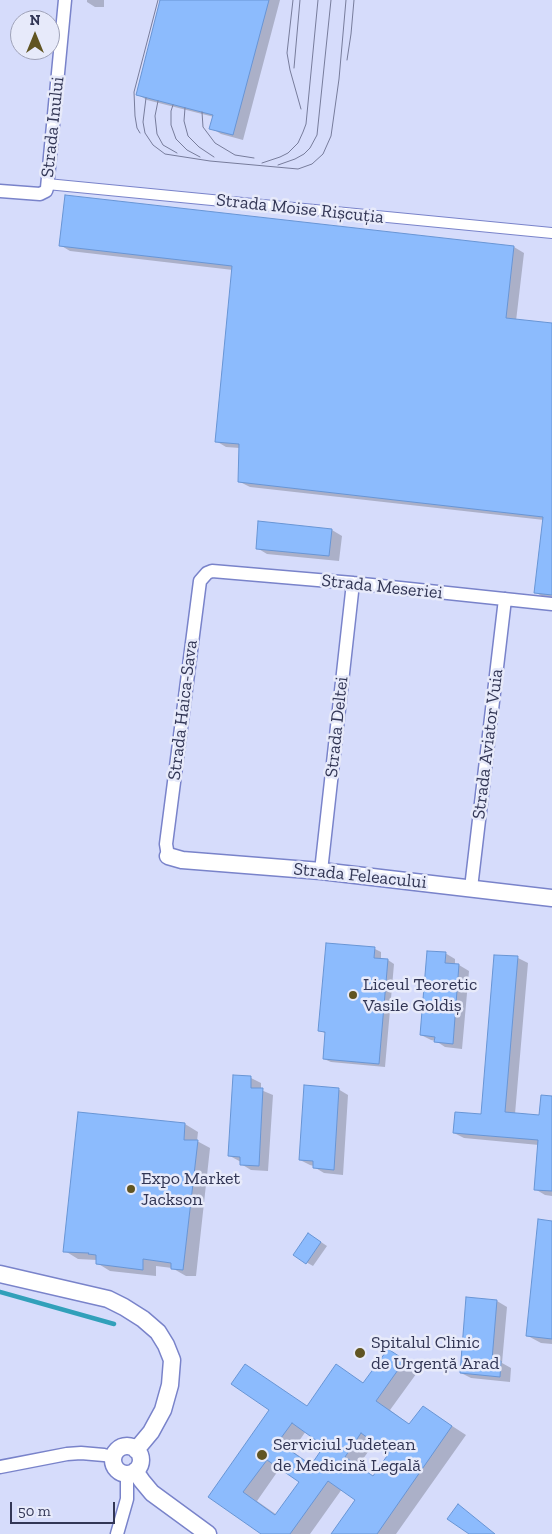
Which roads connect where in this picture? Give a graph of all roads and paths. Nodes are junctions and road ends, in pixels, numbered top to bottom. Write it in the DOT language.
graph roads {
  1 [pos="65,0"];
  2 [pos="45,188"];
  3 [pos="0,191"];
  4 [pos="552,233"];
  5 [pos="212,572"];
  6 [pos="353,583"];
  7 [pos="504,599"];
  8 [pos="552,604"];
  9 [pos="168,856"];
  10 [pos="321,871"];
  11 [pos="471,888"];
  12 [pos="552,898"];
  13 [pos="0,1274"];
  14 [pos="136,1450"];
  15 [pos="114,1458"];
  16 [pos="0,1467"];
  17 [pos="131,1472"];
  18 [pos="117,1534"];
  19 [pos="208,1534"];
  1 -- 2 [label="street, Strada Inului"];
  2 -- 3 [label="street, Strada Moise Rișcuția"];
  2 -- 4 [label="street, Strada Moise Rișcuția"];
  5 -- 6 [label="street, Strada Meseriei"];
  5 -- 9 [label="street, Strada Haica-Sava"];
  6 -- 7 [label="street, Strada Meseriei"];
  6 -- 10 [label="street, Strada Deltei"];
  7 -- 8 [label="street, Strada Meseriei"];
  7 -- 11 [label="street, Strada Aviator Vuia"];
  9 -- 10 [label="street, Strada Feleacului"];
  10 -- 11 [label="street, Strada Feleacului"];
  11 -- 12 [label="street, Strada Feleacului"];
  13 -- 14 [label="street"];
  14 -- 15 [label="street"];
  14 -- 17 [label="street"];
  15 -- 16 [label="street"];
  15 -- 17 [label="street"];
  17 -- 18 [label="street"];
  17 -- 19 [label="street"];
}
